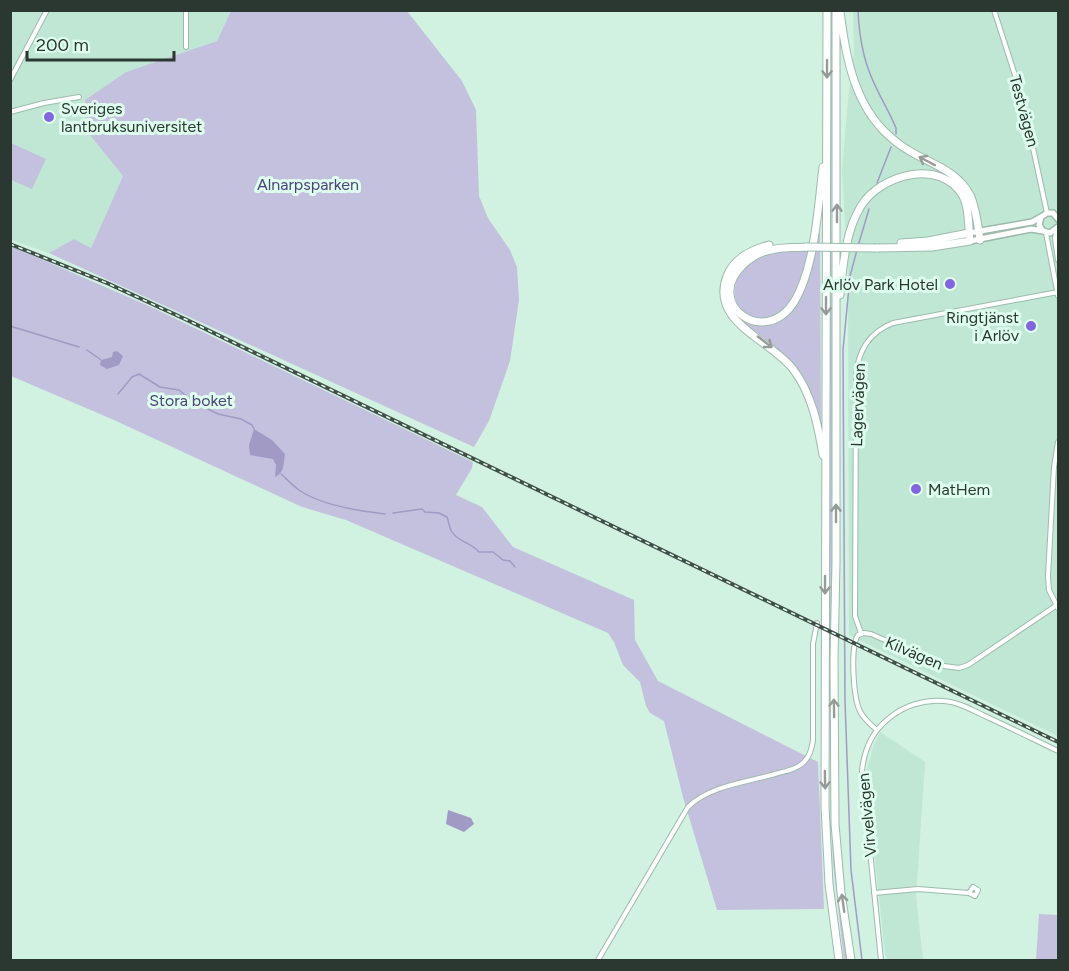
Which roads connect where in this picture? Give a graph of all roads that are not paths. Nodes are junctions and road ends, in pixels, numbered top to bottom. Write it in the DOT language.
graph roads {
  1 [pos="47,10"];
  2 [pos="186,10"];
  3 [pos="827,10"];
  4 [pos="838,10"];
  5 [pos="994,10"];
  6 [pos="186,47"];
  7 [pos="10,80"];
  8 [pos="80,97"];
  9 [pos="10,112"];
  10 [pos="826,132"];
  11 [pos="1047,213"];
  12 [pos="1058,216"];
  13 [pos="1041,217"];
  14 [pos="1058,228"];
  15 [pos="1045,232"];
  16 [pos="979,236"];
  17 [pos="970,237"];
  18 [pos="807,246"];
  19 [pos="1059,260"];
  20 [pos="1058,294"];
  21 [pos="836,337"];
  22 [pos="1059,442"];
  23 [pos="826,477"];
  24 [pos="1058,607"];
  25 [pos="817,623"];
  26 [pos="861,633"];
  27 [pos="877,730"];
  28 [pos="1059,751"];
  29 [pos="969,892"];
  30 [pos="874,893"];
  31 [pos="598,960"];
  32 [pos="839,960"];
  33 [pos="851,960"];
  34 [pos="881,960"];
  1 -- 7 [label="street"];
  2 -- 6 [label="street"];
  3 -- 10 [label="highway, one-way"];
  16 -- 4 [label="highway, one-way"];
  21 -- 4 [label="highway, one-way"];
  5 -- 11 [label="street, Testvägen"];
  8 -- 9 [label="street"];
  10 -- 18 [label="highway"];
  10 -- 23 [label="highway, one-way"];
  11 -- 12 [label="main road"];
  11 -- 13 [label="main road"];
  13 -- 15 [label="main road"];
  13 -- 16 [label="main road"];
  14 -- 15 [label="main road"];
  14 -- 19 [label="street"];
  15 -- 16 [label="main road"];
  15 -- 20 [label="street"];
  16 -- 17 [label="main road"];
  17 -- 18 [label="highway, bridge"];
  17 -- 21 [label="highway"];
  18 -- 23 [label="highway, one-way"];
  20 -- 26 [label="street, Lagervägen"];
  33 -- 21 [label="highway, one-way"];
  22 -- 24 [label="street"];
  23 -- 32 [label="highway, one-way"];
  24 -- 26 [label="street, Kilvägen"];
  25 -- 31 [label="street"];
  26 -- 27 [label="street"];
  27 -- 28 [label="street, Virvelvägen"];
  27 -- 30 [label="street, Virvelvägen"];
  29 -- 30 [label="street"];
  30 -- 34 [label="street, Virvelvägen"];
}
